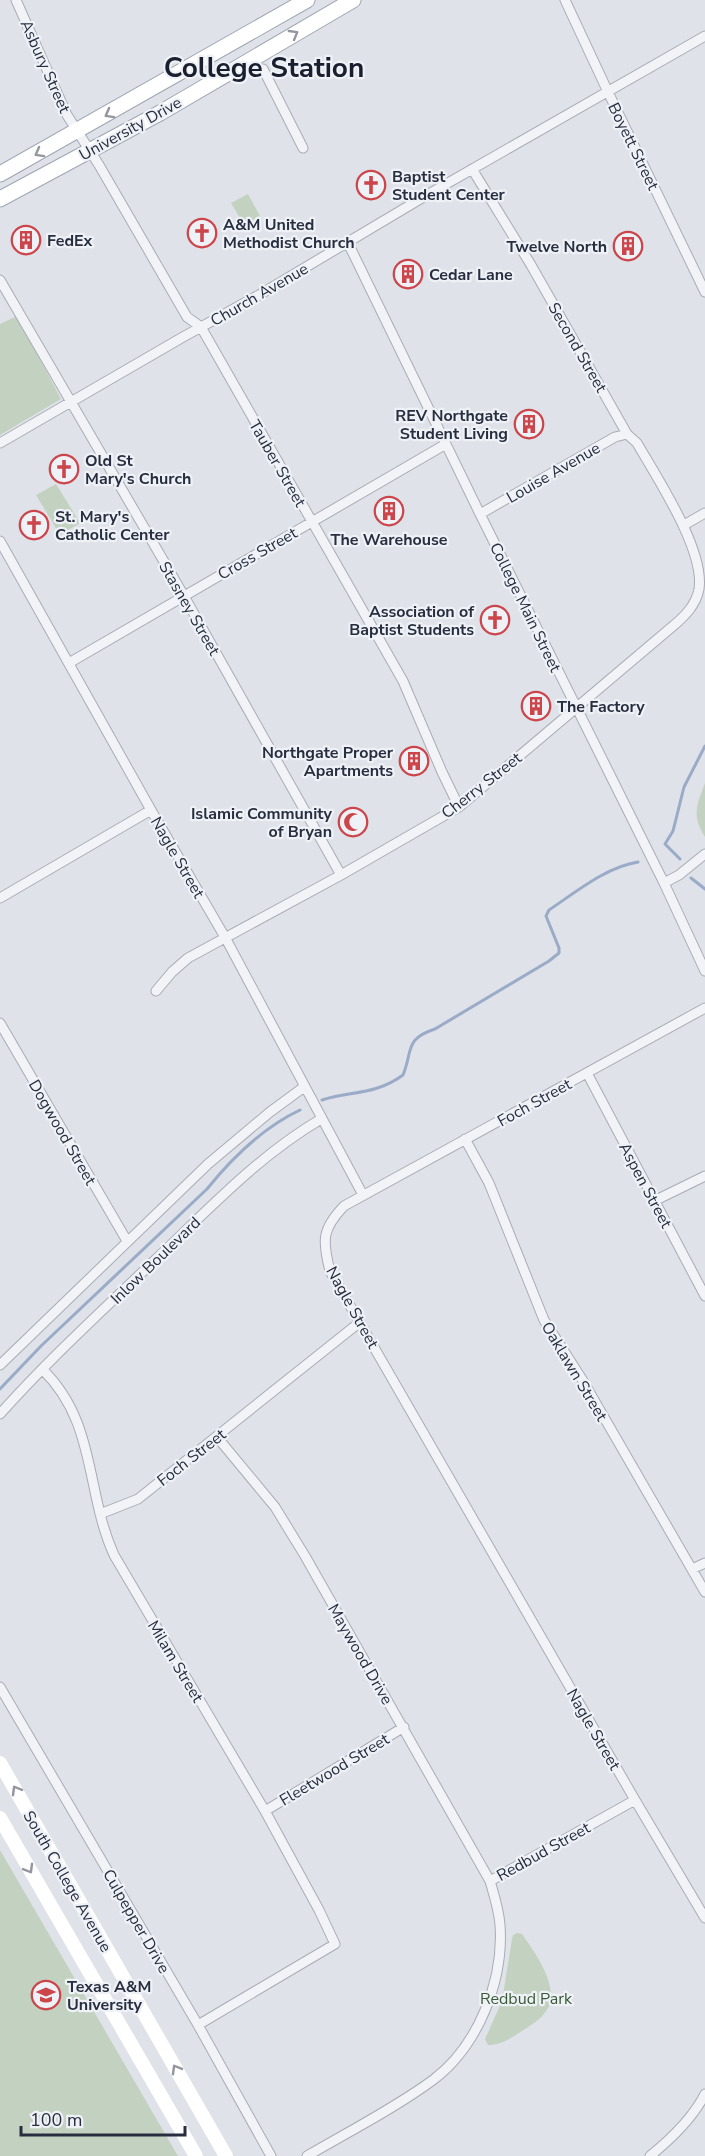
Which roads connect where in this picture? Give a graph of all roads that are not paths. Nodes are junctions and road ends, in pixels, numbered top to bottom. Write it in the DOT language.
graph roads {
  1 [pos="16,0"];
  2 [pos="307,0"];
  3 [pos="353,0"];
  4 [pos="565,0"];
  5 [pos="705,36"];
  6 [pos="263,69"];
  7 [pos="608,92"];
  8 [pos="77,131"];
  9 [pos="303,148"];
  10 [pos="90,150"];
  11 [pos="472,169"];
  12 [pos="0,174"];
  13 [pos="0,199"];
  14 [pos="348,243"];
  15 [pos="0,280"];
  16 [pos="705,292"];
  17 [pos="201,327"];
  18 [pos="70,404"];
  19 [pos="627,434"];
  20 [pos="0,443"];
  21 [pos="446,444"];
  22 [pos="705,513"];
  23 [pos="480,514"];
  24 [pos="312,522"];
  25 [pos="684,525"];
  26 [pos="0,541"];
  27 [pos="184,596"];
  28 [pos="69,663"];
  29 [pos="576,708"];
  30 [pos="459,807"];
  31 [pos="151,810"];
  32 [pos="705,854"];
  33 [pos="341,875"];
  34 [pos="664,883"];
  35 [pos="0,898"];
  36 [pos="226,939"];
  37 [pos="705,970"];
  38 [pos="156,991"];
  39 [pos="705,1008"];
  40 [pos="0,1023"];
  41 [pos="587,1073"];
  42 [pos="304,1088"];
  43 [pos="321,1119"];
  44 [pos="465,1139"];
  45 [pos="705,1176"];
  46 [pos="363,1195"];
  47 [pos="654,1201"];
  48 [pos="127,1241"];
  49 [pos="705,1296"];
  50 [pos="360,1322"];
  51 [pos="0,1365"];
  52 [pos="42,1369"];
  53 [pos="0,1414"];
  54 [pos="217,1437"];
  55 [pos="100,1514"];
  56 [pos="705,1563"];
  57 [pos="692,1569"];
  58 [pos="705,1592"];
  59 [pos="0,1687"];
  60 [pos="404,1727"];
  61 [pos="0,1763"];
  62 [pos="634,1800"];
  63 [pos="265,1811"];
  64 [pos="0,1818"];
  65 [pos="66,1878"];
  66 [pos="490,1881"];
  67 [pos="42,1891"];
  68 [pos="705,1918"];
  69 [pos="198,2025"];
  70 [pos="705,2094"];
  71 [pos="196,2156"];
  72 [pos="226,2156"];
  73 [pos="272,2156"];
  74 [pos="307,2156"];
  75 [pos="650,2156"];
  1 -- 8 [label="street, Asbury Street"];
  2 -- 8 [label="main road, University Drive, one-way"];
  10 -- 3 [label="main road, University Drive, one-way"];
  4 -- 7 [label="street, Boyett Street"];
  5 -- 7 [label="street, Church Avenue"];
  6 -- 9 [label="street"];
  7 -- 11 [label="street, Church Avenue"];
  7 -- 16 [label="street, Boyett Street"];
  8 -- 10 [label="street, Tauber Street"];
  8 -- 12 [label="main road, University Drive, one-way"];
  10 -- 13 [label="main road, University Drive"];
  10 -- 17 [label="street, Tauber Street"];
  11 -- 14 [label="street, Church Avenue"];
  11 -- 19 [label="street, Second Street"];
  14 -- 17 [label="street, Church Avenue"];
  14 -- 21 [label="street, College Main Street"];
  15 -- 18 [label="street, Stasney Street"];
  17 -- 18 [label="street, Church Avenue"];
  17 -- 24 [label="street, Tauber Street"];
  18 -- 20 [label="street, Church Avenue"];
  18 -- 27 [label="street, Stasney Street"];
  19 -- 23 [label="street, Louise Avenue"];
  19 -- 25 [label="street, Second Street"];
  21 -- 23 [label="street, College Main Street"];
  21 -- 24 [label="street, Cross Street"];
  22 -- 25 [label="street"];
  23 -- 29 [label="street, College Main Street"];
  24 -- 27 [label="street, Cross Street"];
  24 -- 30 [label="street, Tauber Street"];
  25 -- 29 [label="street, Cherry Street"];
  26 -- 28 [label="street, Nagle Street"];
  27 -- 28 [label="street, Cross Street"];
  27 -- 33 [label="street, Stasney Street"];
  28 -- 31 [label="street, Nagle Street"];
  29 -- 30 [label="street, Cherry Street"];
  29 -- 34 [label="street, College Main Street"];
  30 -- 33 [label="street, Cherry Street"];
  31 -- 35 [label="street"];
  31 -- 36 [label="street, Nagle Street"];
  32 -- 34 [label="street"];
  33 -- 36 [label="street, Cherry Street"];
  34 -- 37 [label="street, College Main Street"];
  36 -- 38 [label="street, Cherry Street"];
  36 -- 42 [label="street, Nagle Street"];
  39 -- 41 [label="street, Foch Street"];
  40 -- 48 [label="street, Dogwood Street"];
  41 -- 44 [label="street, Foch Street"];
  41 -- 47 [label="street, Aspen Street"];
  42 -- 43 [label="street, Nagle Street"];
  42 -- 48 [label="street, Inlow Boulevard"];
  43 -- 46 [label="street, Nagle Street"];
  43 -- 52 [label="street, Inlow Boulevard"];
  44 -- 46 [label="street, Foch Street"];
  44 -- 57 [label="street, Oaklawn Street"];
  45 -- 47 [label="street"];
  46 -- 50 [label="street, Nagle Street"];
  47 -- 49 [label="street, Aspen Street"];
  48 -- 51 [label="street, Inlow Boulevard"];
  50 -- 54 [label="street, Foch Street"];
  50 -- 62 [label="street, Nagle Street"];
  52 -- 53 [label="street, Inlow Boulevard"];
  52 -- 55 [label="street, Milam Street"];
  54 -- 55 [label="street, Foch Street"];
  54 -- 60 [label="street, Maywood Drive"];
  55 -- 63 [label="street, Milam Street"];
  56 -- 57 [label="street"];
  57 -- 58 [label="street, Oaklawn Street"];
  59 -- 69 [label="street, Culpepper Drive"];
  60 -- 63 [label="street, Fleetwood Street"];
  60 -- 66 [label="street, Maywood Drive"];
  65 -- 61 [label="main road, South College Avenue, one-way"];
  62 -- 66 [label="street, Redbud Street"];
  62 -- 68 [label="street, Nagle Street"];
  63 -- 69 [label="street, Milam Street"];
  64 -- 67 [label="main road, South College Avenue, one-way"];
  65 -- 67 [label="main road"];
  72 -- 65 [label="main road, South College Avenue, one-way"];
  66 -- 74 [label="street, Redbud Street"];
  67 -- 71 [label="main road, South College Avenue"];
  69 -- 73 [label="street, Culpepper Drive"];
  70 -- 75 [label="street"];
}
